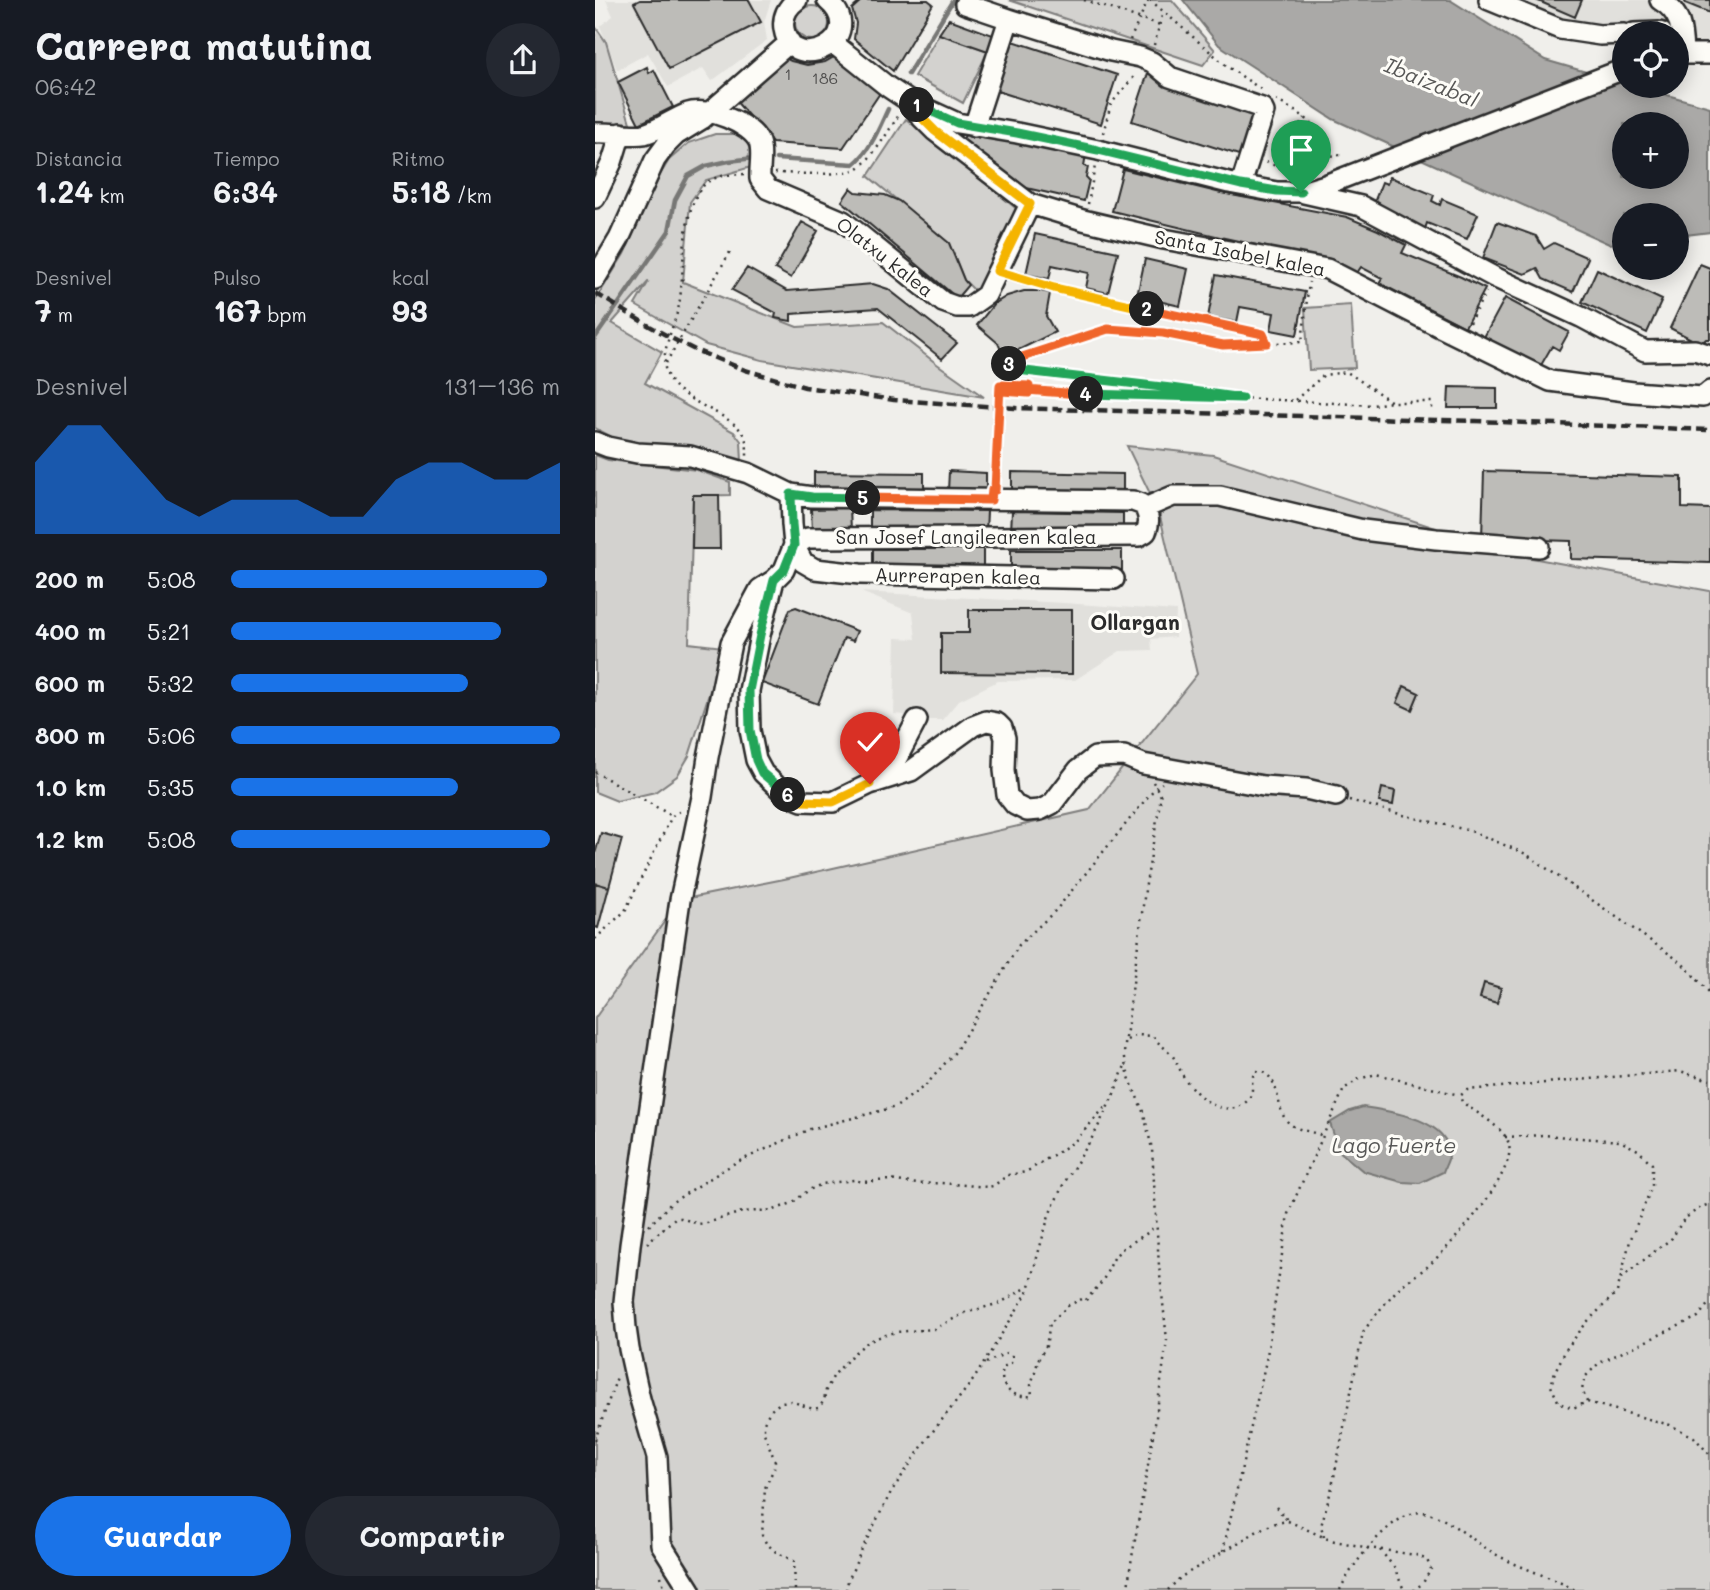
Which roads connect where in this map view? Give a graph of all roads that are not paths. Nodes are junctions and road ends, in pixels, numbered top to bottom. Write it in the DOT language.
graph roads {
  1 [pos="797,0"];
  2 [pos="1489,0"];
  3 [pos="1660,0"];
  4 [pos="833,2"];
  5 [pos="965,4"];
  6 [pos="1009,19"];
  7 [pos="1678,21"];
  8 [pos="1612,34"];
  9 [pos="790,42"];
  10 [pos="833,43"];
  11 [pos="1689,54"];
  12 [pos="1710,54"];
  13 [pos="1612,74"];
  14 [pos="728,96"];
  15 [pos="909,101"];
  16 [pos="709,113"];
  17 [pos="731,119"];
  18 [pos="974,127"];
  19 [pos="595,132"];
  20 [pos="621,133"];
  21 [pos="1351,175"];
  22 [pos="1241,185"];
  23 [pos="1301,192"];
  24 [pos="595,198"];
  25 [pos="1030,204"];
  26 [pos="1361,206"];
  27 [pos="595,279"];
  28 [pos="1710,355"];
  29 [pos="1710,391"];
  30 [pos="595,442"];
  31 [pos="791,494"];
  32 [pos="1145,508"];
  33 [pos="1539,547"];
  34 [pos="799,554"];
  35 [pos="1114,579"];
  36 [pos="774,580"];
  37 [pos="917,720"];
  38 [pos="870,784"];
  39 [pos="1336,796"];
  40 [pos="691,1590"];
  1 -- 9 [label="street"];
  2 -- 8 [label="street"];
  3 -- 7 [label="street"];
  4 -- 10 [label="street"];
  5 -- 6 [label="street"];
  6 -- 18 [label="street"];
  6 -- 22 [label="street"];
  9 -- 10 [label="street"];
  9 -- 14 [label="street"];
  10 -- 15 [label="street, Santa Isabel kalea"];
  11 -- 12 [label="street"];
  13 -- 21 [label="street, Santa Isabel kalea"];
  14 -- 16 [label="street"];
  14 -- 17 [label="street"];
  15 -- 18 [label="street, Santa Isabel kalea"];
  15 -- 25 [label="street, Santa Isabel kalea"];
  16 -- 17 [label="street"];
  16 -- 20 [label="street"];
  16 -- 27 [label="street"];
  17 -- 25 [label="street, Olatxu kalea"];
  18 -- 22 [label="street, Santa Isabel kalea"];
  19 -- 20 [label="street"];
  20 -- 24 [label="street"];
  21 -- 23 [label="street, Santa Isabel kalea"];
  21 -- 26 [label="street"];
  22 -- 23 [label="street, Santa Isabel kalea"];
  23 -- 26 [label="street"];
  25 -- 29 [label="street, Santa Isabel kalea"];
  26 -- 28 [label="street"];
  30 -- 31 [label="street"];
  31 -- 32 [label="street"];
  31 -- 34 [label="street"];
  32 -- 33 [label="street"];
  32 -- 34 [label="street, San Josef Langilearen kalea"];
  34 -- 35 [label="street, Aurrerapen kalea"];
  34 -- 36 [label="street"];
  36 -- 38 [label="street"];
  36 -- 40 [label="street"];
  37 -- 38 [label="street"];
  38 -- 39 [label="street"];
}
